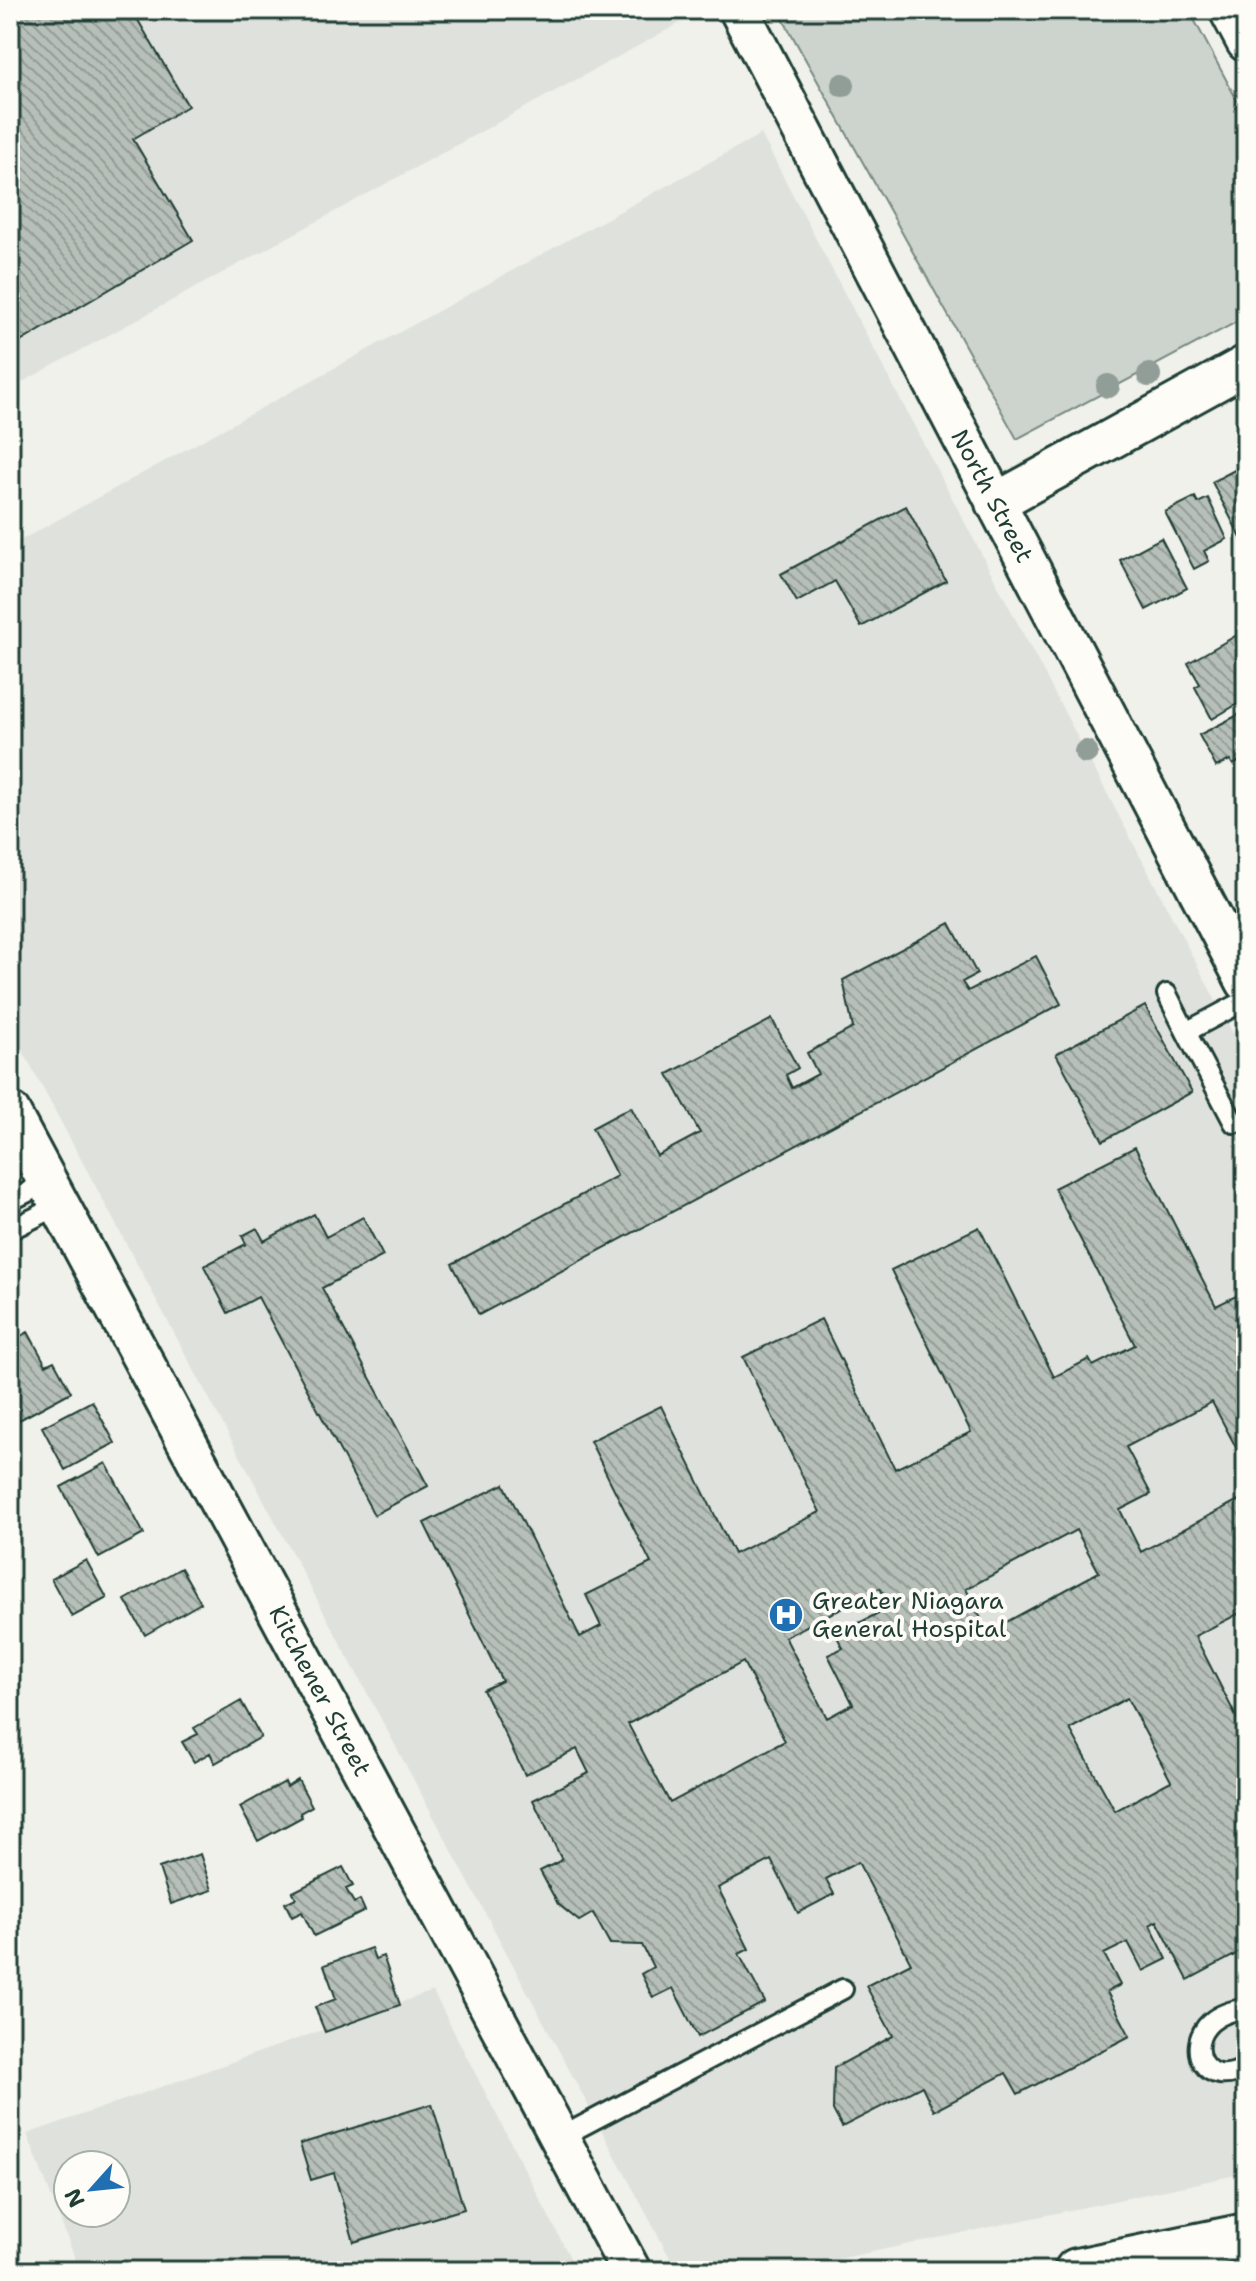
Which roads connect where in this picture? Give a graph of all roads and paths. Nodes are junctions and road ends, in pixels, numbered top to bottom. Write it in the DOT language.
graph roads {
  1 [pos="739,10"];
  2 [pos="1229,10"];
  3 [pos="1246,42"];
  4 [pos="1246,365"];
  5 [pos="995,503"];
  6 [pos="1246,982"];
  7 [pos="1167,994"];
  8 [pos="1246,1000"];
  9 [pos="1186,1032"];
  10 [pos="10,1112"];
  11 [pos="1234,1123"];
  12 [pos="54,1194"];
  13 [pos="10,1201"];
  14 [pos="10,1230"];
  15 [pos="843,1989"];
  16 [pos="1246,2008"];
  17 [pos="1246,2067"];
  18 [pos="559,2138"];
  19 [pos="1246,2236"];
  20 [pos="631,2271"];
  21 [pos="1077,2271"];
  1 -- 5 [label="street, North Street"];
  2 -- 3 [label="street"];
  4 -- 5 [label="street"];
  5 -- 6 [label="street, North Street"];
  7 -- 9 [label="lane"];
  8 -- 9 [label="lane"];
  9 -- 11 [label="lane"];
  10 -- 12 [label="street, Kitchener Street"];
  12 -- 13 [label="lane"];
  12 -- 14 [label="lane"];
  12 -- 18 [label="street, Kitchener Street"];
  15 -- 18 [label="lane"];
  16 -- 17 [label="lane"];
  18 -- 20 [label="street, Kitchener Street"];
  19 -- 21 [label="street"];
}
